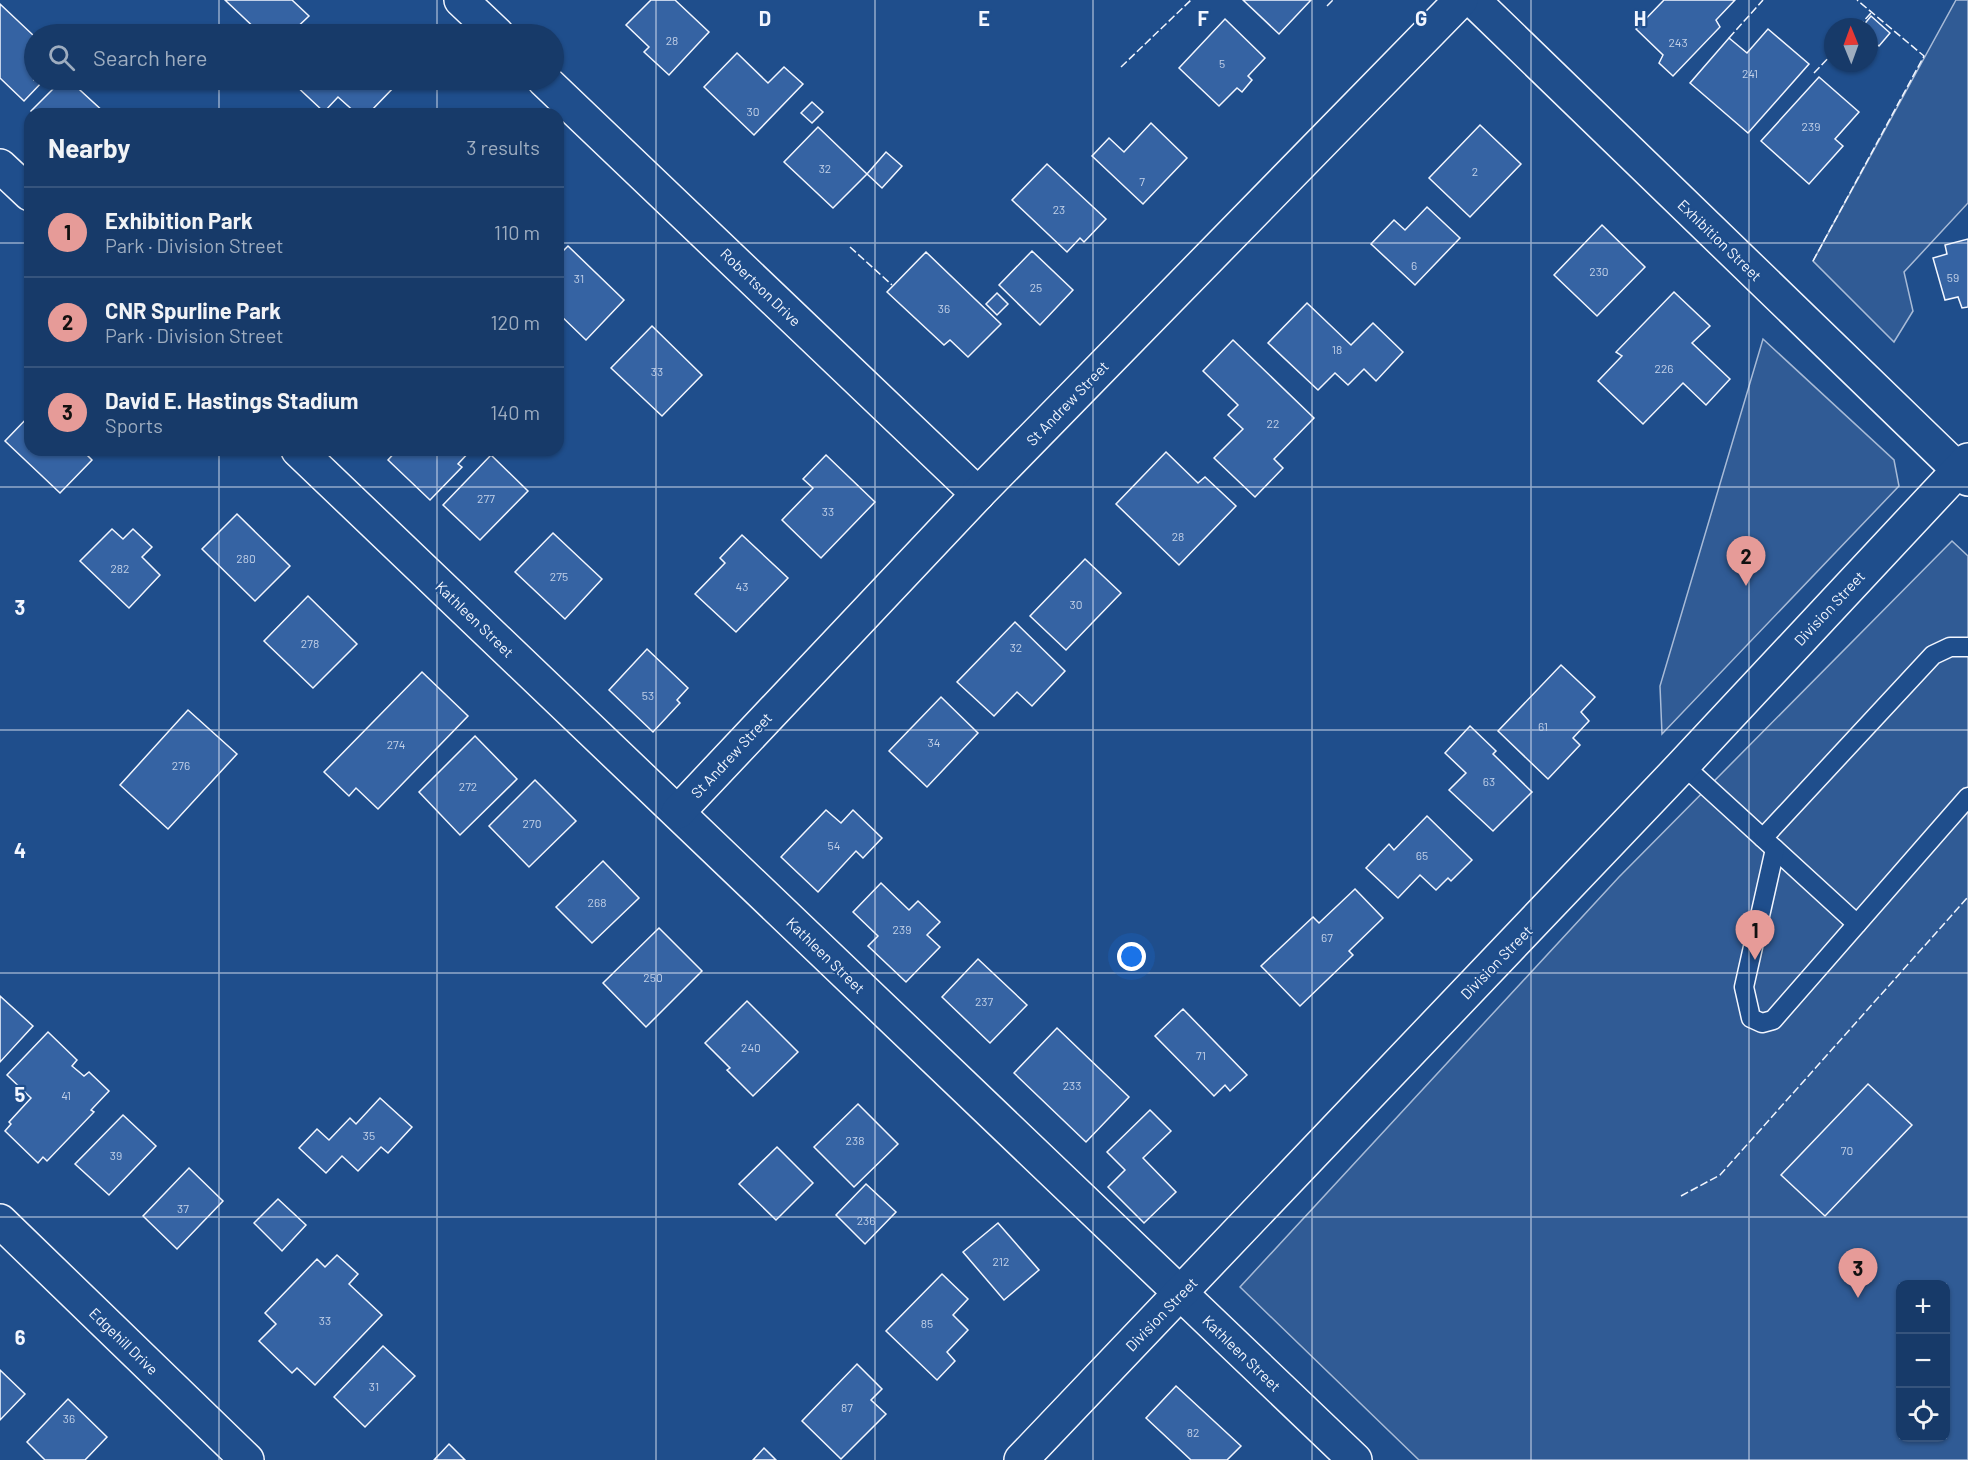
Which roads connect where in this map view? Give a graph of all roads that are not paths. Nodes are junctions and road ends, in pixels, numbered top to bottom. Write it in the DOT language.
graph roads {
  1 [pos="461,0"];
  2 [pos="1461,0"];
  3 [pos="1473,0"];
  4 [pos="486,24"];
  5 [pos="554,90"];
  6 [pos="0,166"];
  7 [pos="24,188"];
  8 [pos="304,456"];
  9 [pos="1965,469"];
  10 [pos="978,494"];
  11 [pos="1968,647"];
  12 [pos="1683,765"];
  13 [pos="1968,797"];
  14 [pos="678,812"];
  15 [pos="1769,844"];
  16 [pos="1857,924"];
  17 [pos="0,1221"];
  18 [pos="1180,1294"];
  19 [pos="247,1460"];
  20 [pos="1021,1460"];
  21 [pos="1354,1460"];
  1 -- 4 [label="street"];
  2 -- 10 [label="street, St Andrew Street"];
  3 -- 9 [label="street, Exhibition Street"];
  5 -- 10 [label="street, Robertson Drive"];
  6 -- 7 [label="street"];
  8 -- 14 [label="street, Kathleen Street"];
  9 -- 12 [label="street, Division Street"];
  10 -- 14 [label="street, St Andrew Street"];
  11 -- 15 [label="lane"];
  12 -- 15 [label="lane"];
  12 -- 18 [label="street, Division Street"];
  13 -- 16 [label="lane"];
  14 -- 18 [label="street, Kathleen Street"];
  15 -- 16 [label="lane"];
  15 -- 16 [label="lane"];
  17 -- 19 [label="street, Edgehill Drive"];
  18 -- 20 [label="street, Division Street"];
  18 -- 21 [label="street, Kathleen Street"];
}
